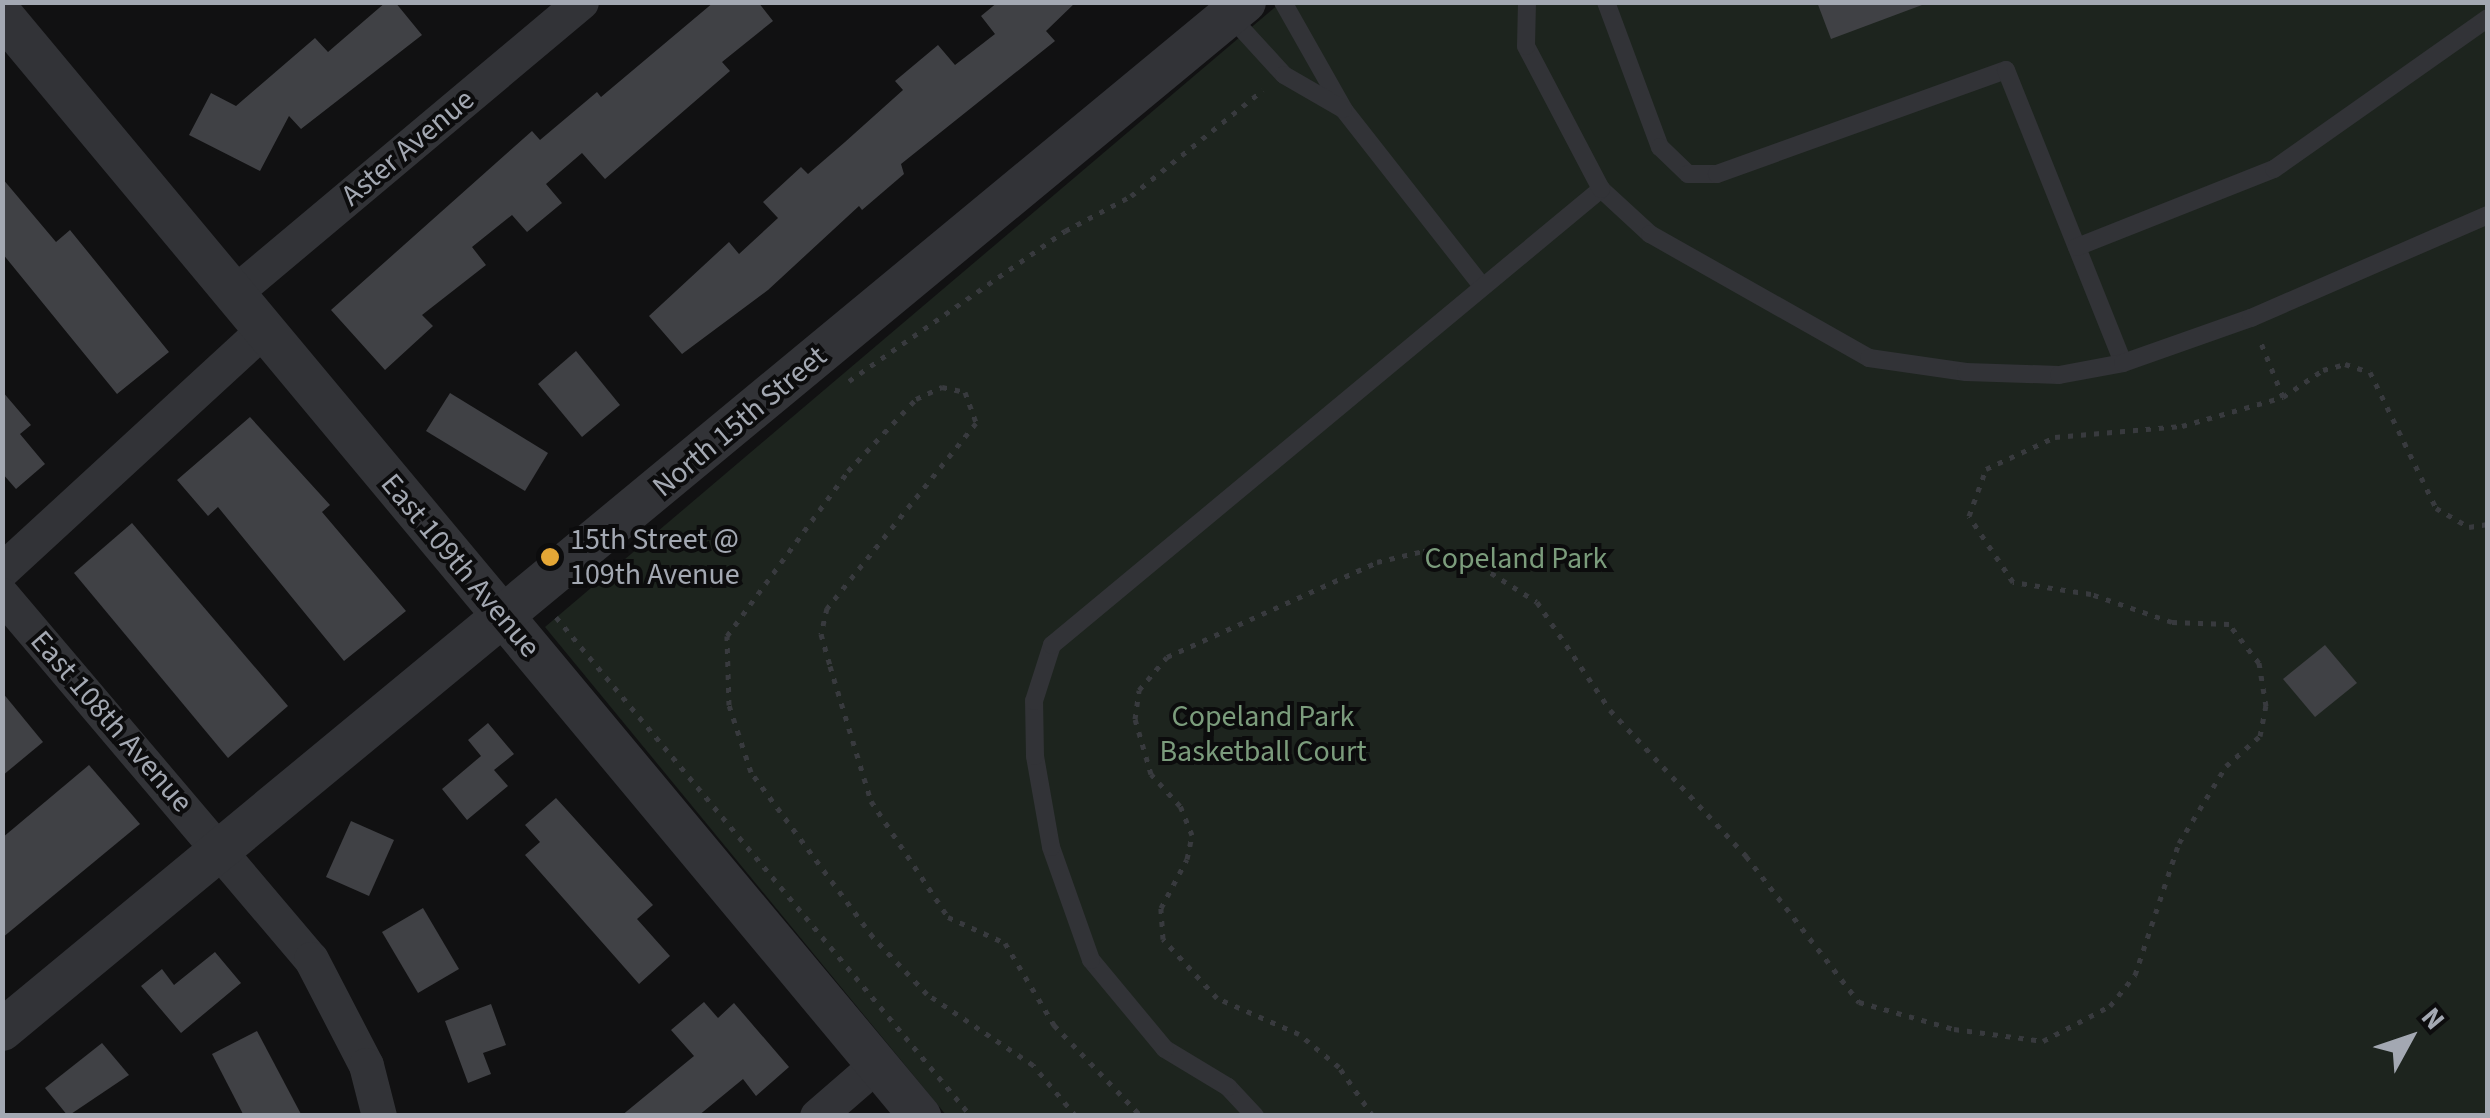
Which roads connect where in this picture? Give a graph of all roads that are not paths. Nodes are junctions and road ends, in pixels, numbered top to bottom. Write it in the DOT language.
graph roads {
  1 [pos="581,2"];
  2 [pos="1283,2"];
  3 [pos="1527,2"];
  4 [pos="1606,2"];
  5 [pos="1237,9"];
  6 [pos="2,15"];
  7 [pos="2488,18"];
  8 [pos="1344,110"];
  9 [pos="1602,189"];
  10 [pos="2488,214"];
  11 [pos="2078,247"];
  12 [pos="1482,285"];
  13 [pos="234,293"];
  14 [pos="264,328"];
  15 [pos="2122,363"];
  16 [pos="2,570"];
  17 [pos="2,595"];
  18 [pos="504,619"];
  19 [pos="220,848"];
  20 [pos="2,1030"];
  21 [pos="877,1064"];
  22 [pos="380,1116"];
  23 [pos="817,1116"];
  24 [pos="920,1116"];
  25 [pos="1255,1116"];
  1 -- 13 [label="street, Aster Avenue"];
  2 -- 8 [label="lane"];
  3 -- 9 [label="lane"];
  4 -- 11 [label="lane"];
  5 -- 8 [label="lane"];
  5 -- 18 [label="street, North 15th Street"];
  6 -- 13 [label="street, East 109th Avenue"];
  7 -- 11 [label="lane"];
  8 -- 12 [label="lane"];
  9 -- 12 [label="lane"];
  9 -- 15 [label="lane"];
  10 -- 15 [label="lane"];
  11 -- 15 [label="lane"];
  12 -- 25 [label="lane"];
  13 -- 14 [label="street, East 109th Avenue"];
  14 -- 16 [label="street"];
  14 -- 18 [label="street, East 109th Avenue"];
  17 -- 19 [label="street, East 108th Avenue"];
  18 -- 19 [label="street, North 15th Street"];
  18 -- 21 [label="street, East 109th Avenue"];
  19 -- 20 [label="street, North 15th Street"];
  19 -- 22 [label="street, East 108th Avenue"];
  21 -- 23 [label="street"];
  21 -- 24 [label="street, East 109th Avenue"];
}
